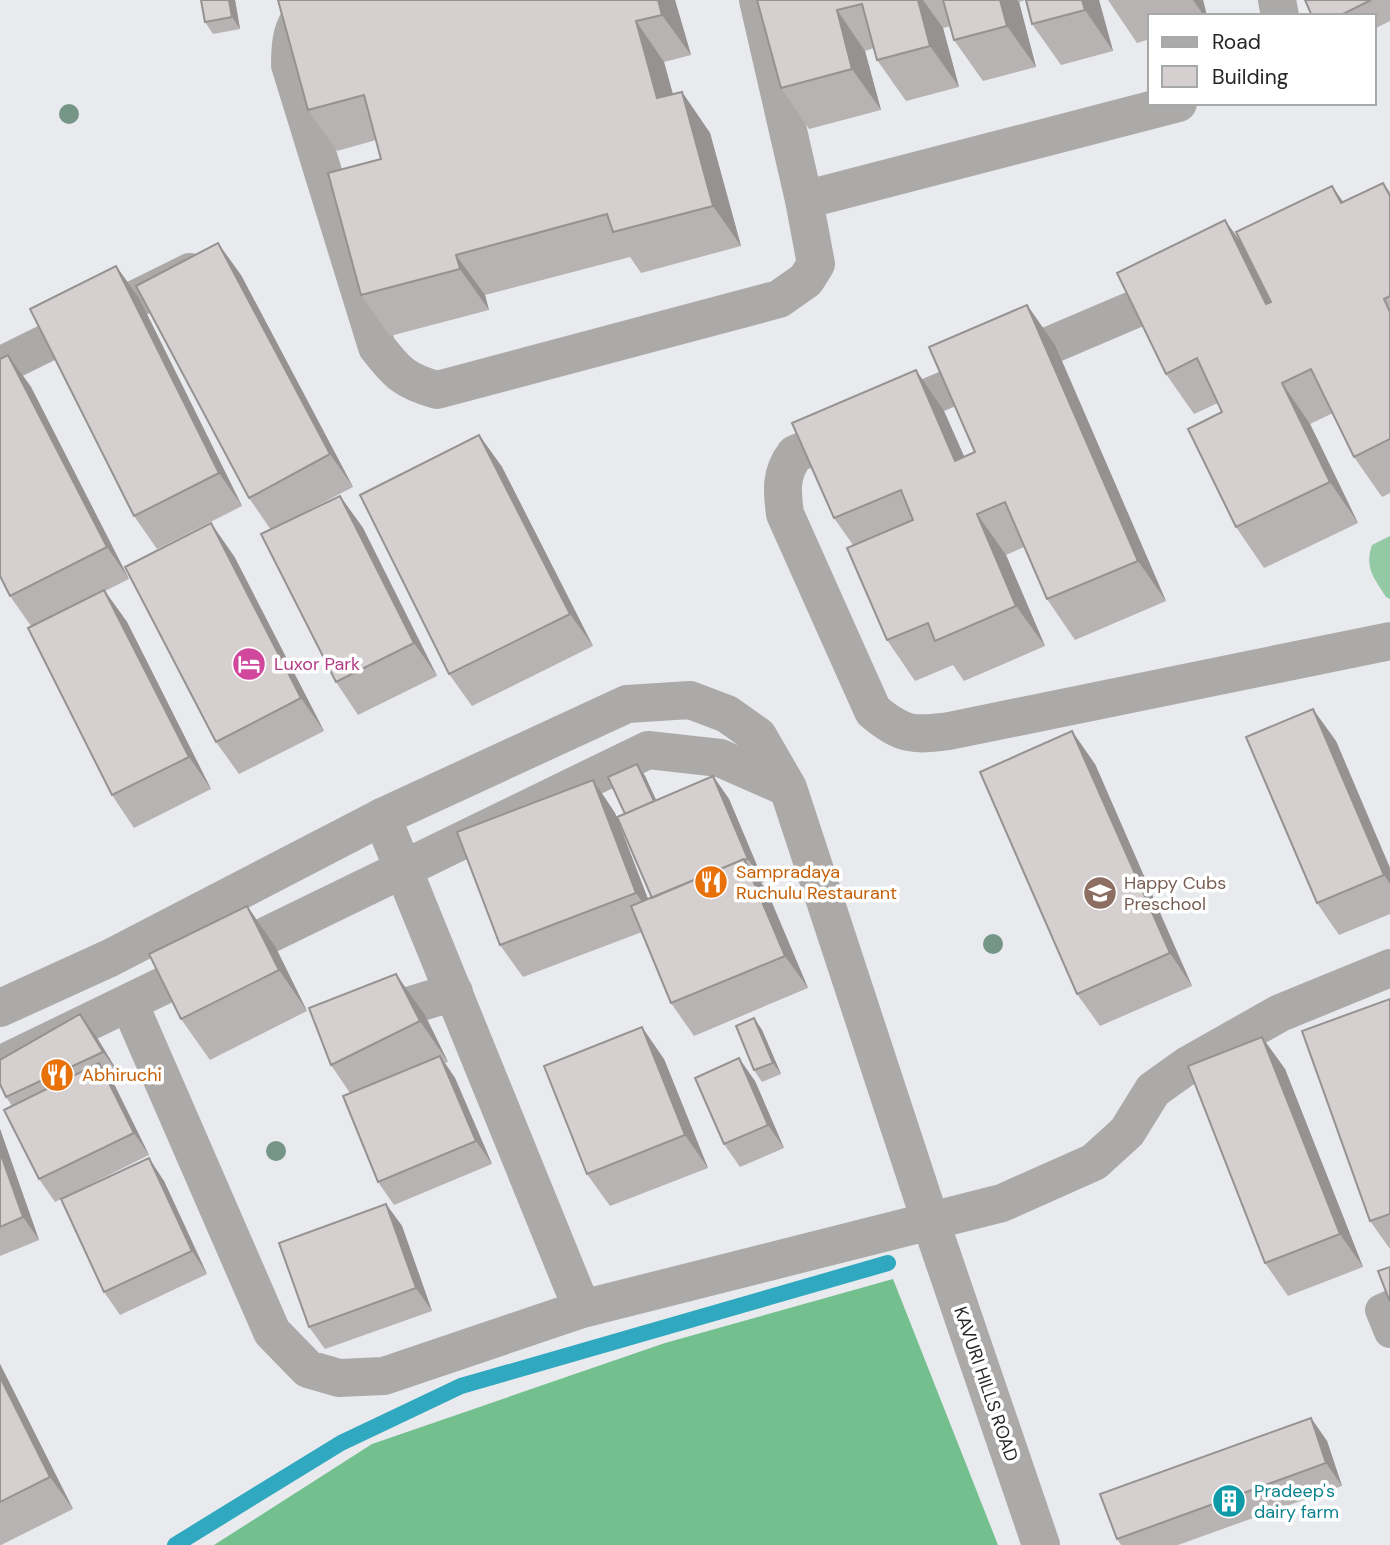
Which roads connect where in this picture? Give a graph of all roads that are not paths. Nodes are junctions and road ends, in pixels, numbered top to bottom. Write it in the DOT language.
graph roads {
  1 [pos="350,0"];
  2 [pos="758,0"];
  3 [pos="1170,105"];
  4 [pos="804,200"];
  5 [pos="198,268"];
  6 [pos="1213,276"];
  7 [pos="0,366"];
  8 [pos="1390,641"];
  9 [pos="788,788"];
  10 [pos="382,817"];
  11 [pos="403,868"];
  12 [pos="1390,968"];
  13 [pos="454,992"];
  14 [pos="129,1003"];
  15 [pos="0,1008"];
  16 [pos="348,1024"];
  17 [pos="0,1065"];
  18 [pos="931,1223"];
  19 [pos="1390,1306"];
  20 [pos="582,1309"];
  21 [pos="1390,1332"];
  22 [pos="1041,1545"];
  1 -- 4 [label="street"];
  2 -- 4 [label="street"];
  3 -- 4 [label="street"];
  5 -- 7 [label="street"];
  6 -- 8 [label="street"];
  9 -- 10 [label="street, KAVURI HILLS ROAD"];
  9 -- 11 [label="street"];
  9 -- 18 [label="street, KAVURI HILLS ROAD"];
  10 -- 11 [label="street"];
  10 -- 15 [label="street, KAVURI HILLS ROAD"];
  11 -- 13 [label="street"];
  11 -- 14 [label="street"];
  12 -- 18 [label="street"];
  13 -- 16 [label="street"];
  13 -- 20 [label="street"];
  14 -- 17 [label="street"];
  14 -- 20 [label="street"];
  18 -- 20 [label="street"];
  18 -- 22 [label="street, KAVURI HILLS ROAD"];
  19 -- 21 [label="lane"];
}
